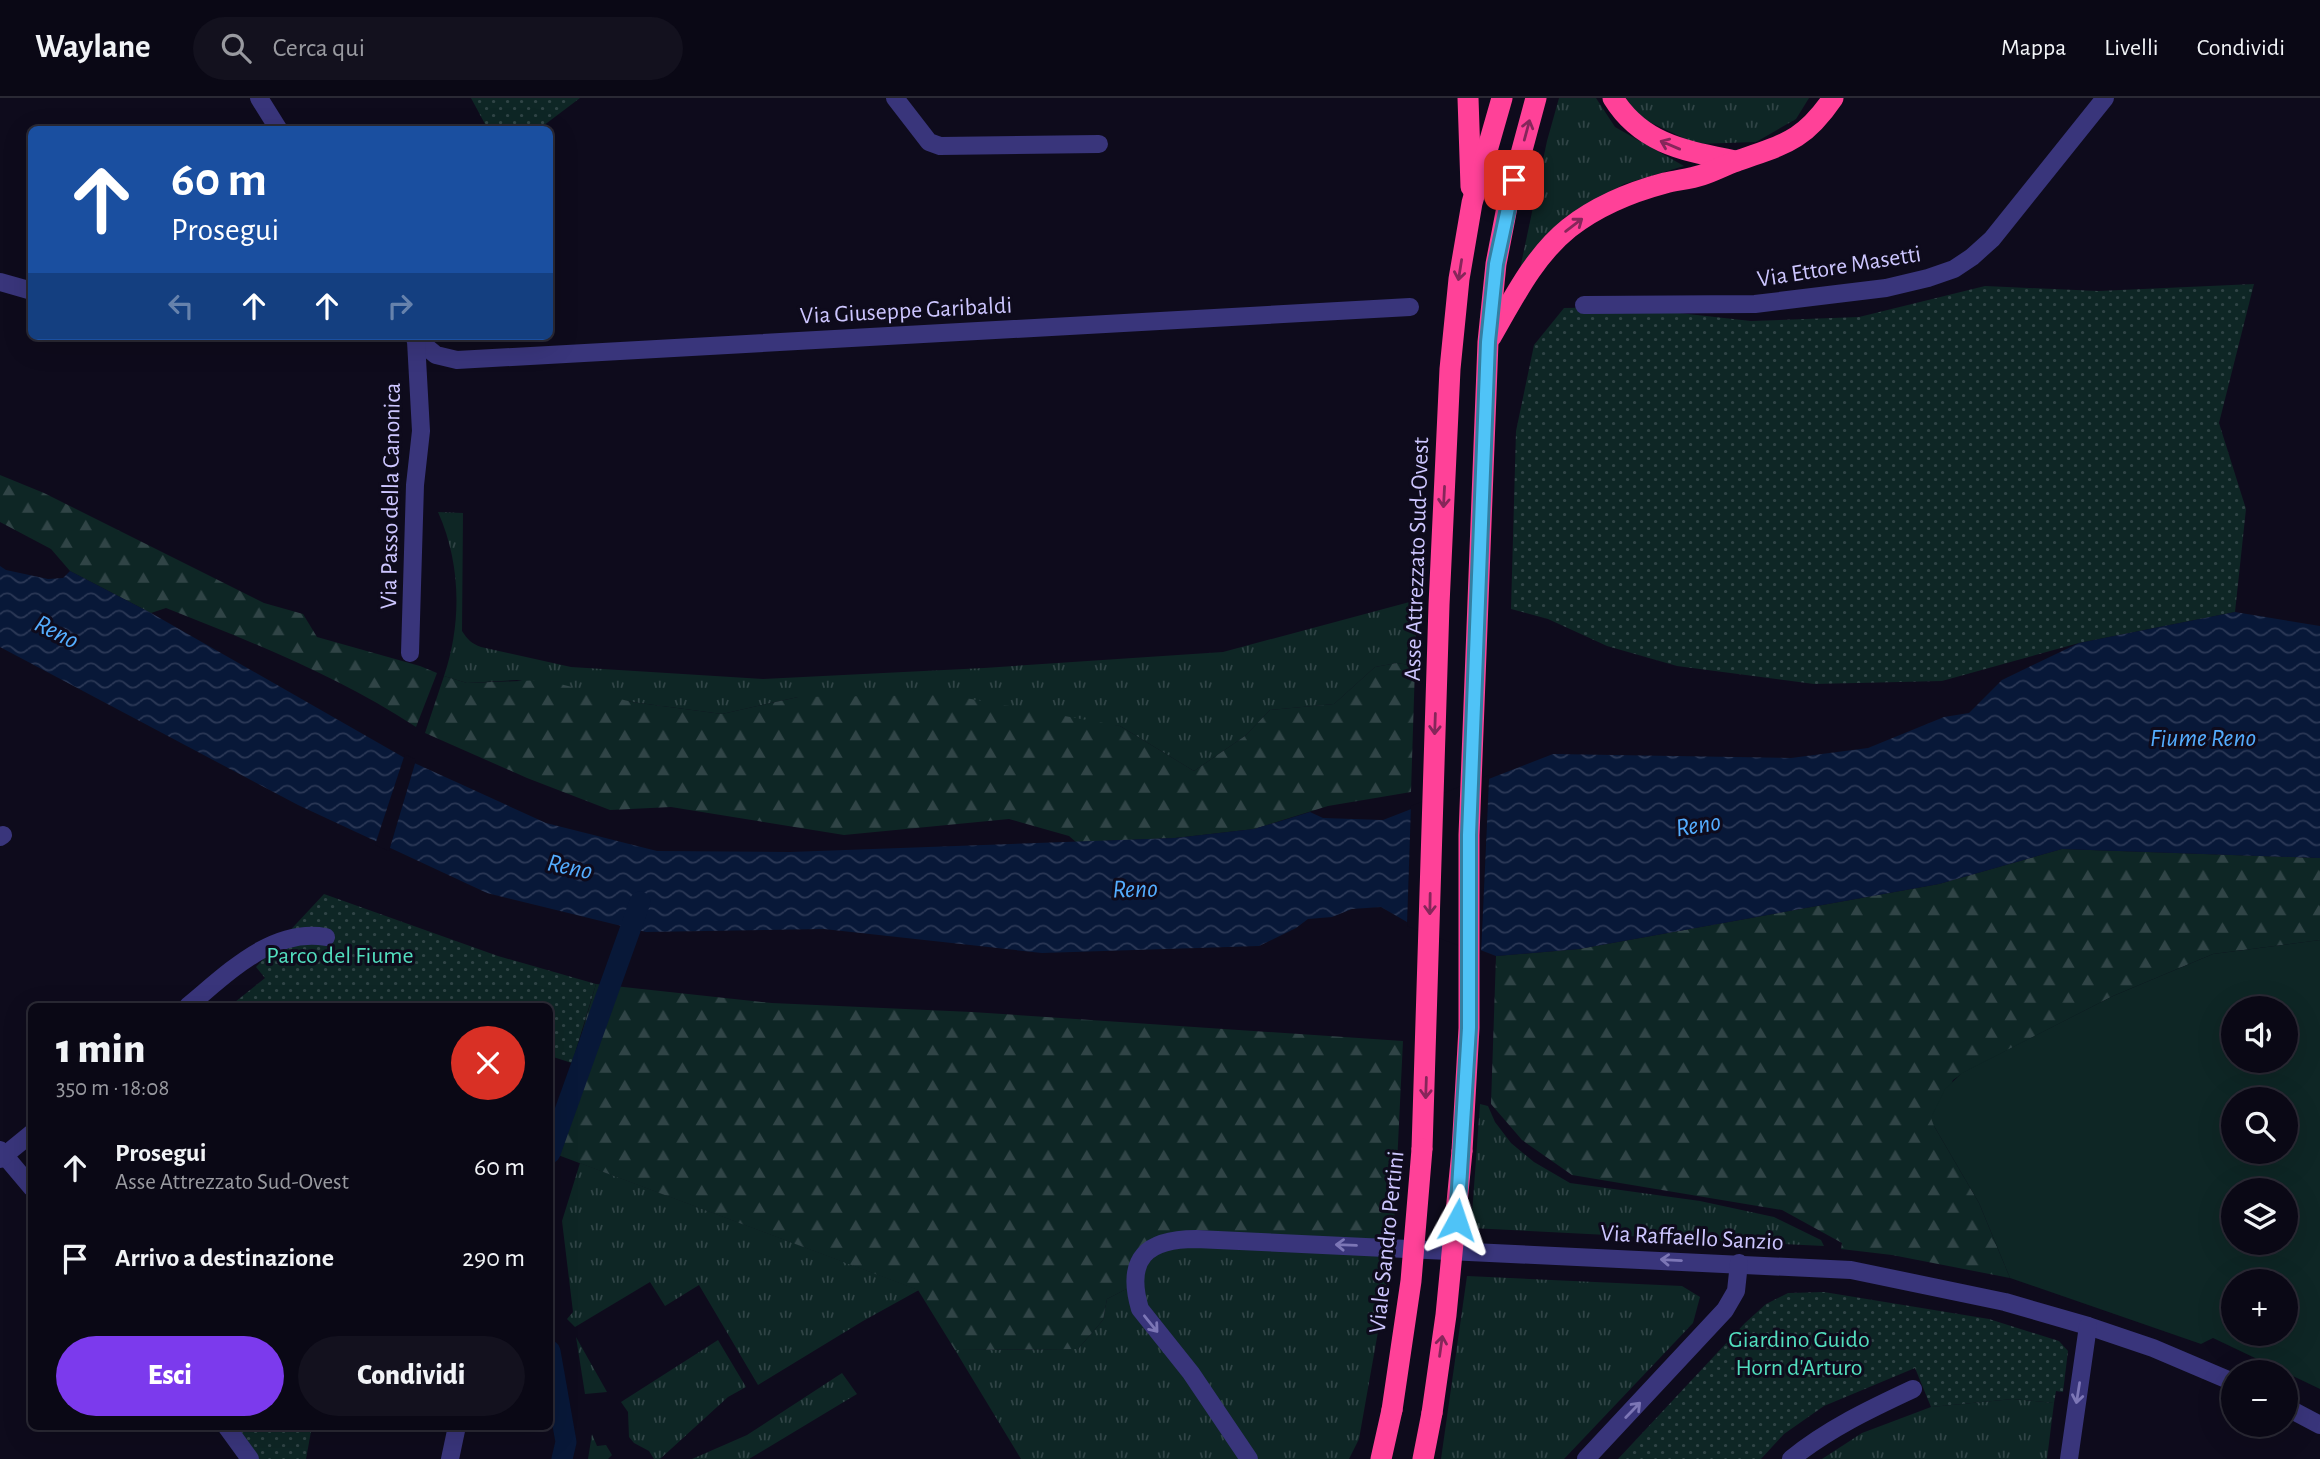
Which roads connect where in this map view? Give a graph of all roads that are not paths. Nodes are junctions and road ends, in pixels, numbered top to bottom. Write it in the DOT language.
graph roads {
  1 [pos="259,98"];
  2 [pos="895,98"];
  3 [pos="1468,98"];
  4 [pos="1502,98"];
  5 [pos="1536,98"];
  6 [pos="1613,98"];
  7 [pos="1833,98"];
  8 [pos="2105,98"];
  9 [pos="276,126"];
  10 [pos="1099,144"];
  11 [pos="1736,161"];
  12 [pos="1472,203"];
  13 [pos="0,282"];
  14 [pos="28,289"];
  15 [pos="1584,305"];
  16 [pos="1410,307"];
  17 [pos="415,340"];
  18 [pos="417,340"];
  19 [pos="1488,342"];
  20 [pos="410,653"];
  21 [pos="326,937"];
  22 [pos="192,1003"];
  23 [pos="1427,1028"];
  24 [pos="28,1136"];
  25 [pos="1,1155"];
  26 [pos="28,1184"];
  27 [pos="1739,1263"];
  28 [pos="2088,1326"];
  29 [pos="2221,1377"];
  30 [pos="1913,1390"];
  31 [pos="2298,1414"];
  32 [pos="2320,1426"];
  33 [pos="229,1430"];
  34 [pos="456,1430"];
  35 [pos="250,1459"];
  36 [pos="450,1459"];
  37 [pos="1249,1459"];
  38 [pos="1379,1459"];
  39 [pos="1423,1459"];
  40 [pos="1586,1459"];
  41 [pos="1791,1459"];
  42 [pos="2069,1459"];
  1 -- 9 [label="street"];
  2 -- 10 [label="street"];
  3 -- 12 [label="highway"];
  4 -- 12 [label="highway, Asse Attrezzato Sud-Ovest"];
  19 -- 5 [label="highway, one-way"];
  11 -- 6 [label="highway, one-way"];
  7 -- 11 [label="highway"];
  8 -- 15 [label="street, Via Ettore Masetti"];
  19 -- 11 [label="highway, one-way"];
  12 -- 23 [label="highway, Asse Attrezzato Sud-Ovest, one-way"];
  13 -- 14 [label="street"];
  16 -- 18 [label="street, Via Giuseppe Garibaldi"];
  17 -- 20 [label="street, Via Passo della Canonica"];
  39 -- 19 [label="highway, one-way, bridge"];
  21 -- 22 [label="street"];
  23 -- 38 [label="highway, Viale Sandro Pertini, one-way, bridge"];
  24 -- 25 [label="street"];
  25 -- 26 [label="street"];
  27 -- 28 [label="street, Via Raffaello Sanzio"];
  27 -- 37 [label="street, Via Raffaello Sanzio, one-way"];
  40 -- 27 [label="street, one-way"];
  28 -- 29 [label="street, Via Raffaello Sanzio"];
  28 -- 42 [label="street, one-way"];
  30 -- 41 [label="street"];
  31 -- 32 [label="street"];
  33 -- 35 [label="street"];
  34 -- 36 [label="street"];
}
